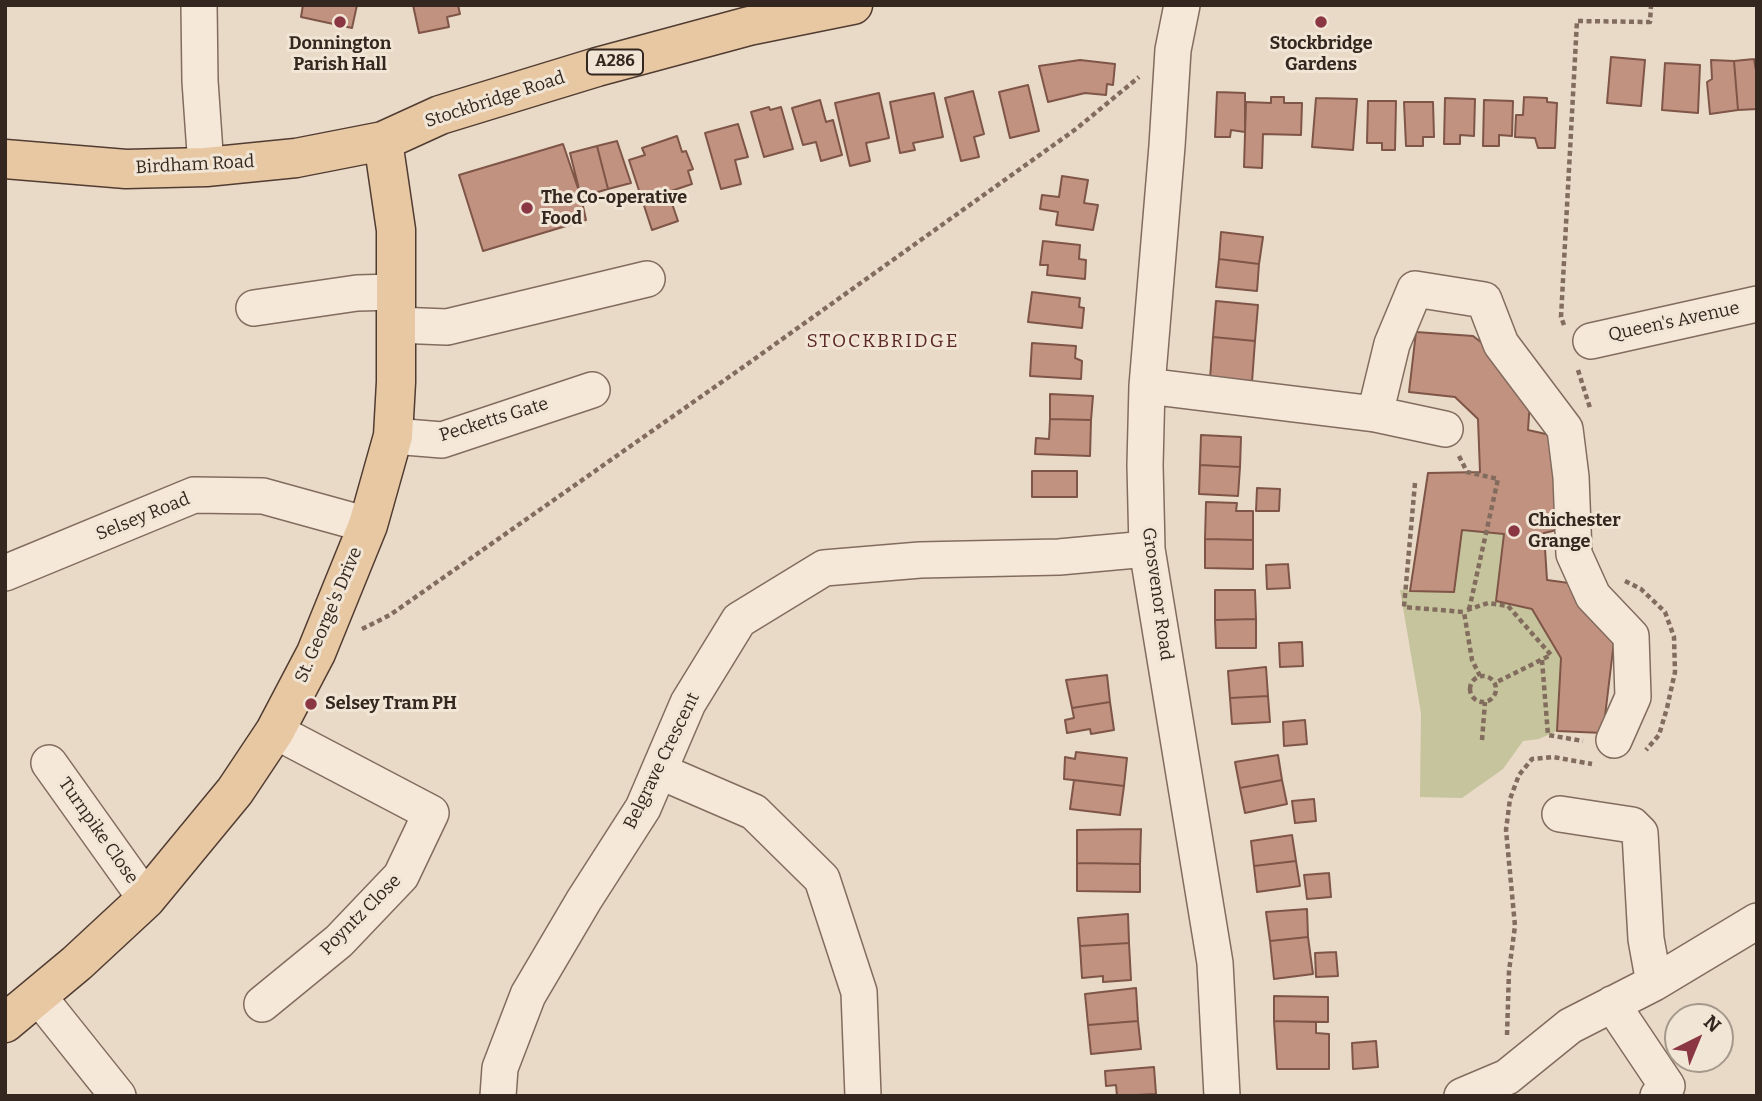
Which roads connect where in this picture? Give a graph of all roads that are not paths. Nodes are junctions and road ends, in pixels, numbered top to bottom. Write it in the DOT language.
graph roads {
  1 [pos="199,5"];
  2 [pos="853,5"];
  3 [pos="1182,5"];
  4 [pos="383,141"];
  5 [pos="5,159"];
  6 [pos="206,167"];
  7 [pos="647,279"];
  8 [pos="1757,304"];
  9 [pos="254,308"];
  10 [pos="396,308"];
  11 [pos="1591,341"];
  12 [pos="1147,386"];
  13 [pos="592,390"];
  14 [pos="1375,414"];
  15 [pos="1445,429"];
  16 [pos="393,436"];
  17 [pos="368,525"];
  18 [pos="1147,549"];
  19 [pos="5,573"];
  20 [pos="275,731"];
  21 [pos="1614,740"];
  22 [pos="49,763"];
  23 [pos="659,771"];
  24 [pos="1560,814"];
  25 [pos="146,899"];
  26 [pos="1757,921"];
  27 [pos="1654,983"];
  28 [pos="38,996"];
  29 [pos="1612,1003"];
  30 [pos="262,1004"];
  31 [pos="5,1023"];
  32 [pos="118,1096"];
  33 [pos="498,1096"];
  34 [pos="863,1096"];
  35 [pos="1223,1096"];
  36 [pos="1462,1096"];
  37 [pos="1658,1096"];
  1 -- 6 [label="street"];
  2 -- 4 [label="main road, Stockbridge Road / A286"];
  3 -- 12 [label="street, Grosvenor Road"];
  4 -- 6 [label="main road, Birdham Road / A286"];
  4 -- 10 [label="main road, St. George's Drive"];
  5 -- 6 [label="main road, Birdham Road / A286"];
  7 -- 10 [label="street"];
  8 -- 11 [label="street, Queen's Avenue"];
  9 -- 10 [label="street"];
  10 -- 16 [label="main road, St. George's Drive"];
  12 -- 14 [label="street"];
  12 -- 18 [label="street, Grosvenor Road"];
  13 -- 16 [label="street, Pecketts Gate"];
  14 -- 15 [label="street"];
  14 -- 21 [label="street"];
  16 -- 17 [label="main road, St. George's Drive"];
  17 -- 19 [label="street, Selsey Road"];
  17 -- 20 [label="main road, St. George's Drive"];
  18 -- 23 [label="street, Belgrave Crescent"];
  18 -- 35 [label="street, Grosvenor Road"];
  20 -- 25 [label="main road, St. George's Drive"];
  20 -- 30 [label="street, Poyntz Close"];
  22 -- 25 [label="street, Turnpike Close"];
  23 -- 33 [label="street, Belgrave Crescent"];
  23 -- 34 [label="street"];
  24 -- 27 [label="street"];
  25 -- 28 [label="main road, St. George's Drive"];
  26 -- 27 [label="street"];
  27 -- 29 [label="street"];
  28 -- 31 [label="main road, St. George's Drive"];
  28 -- 32 [label="street"];
  29 -- 36 [label="street"];
  29 -- 37 [label="street"];
}
